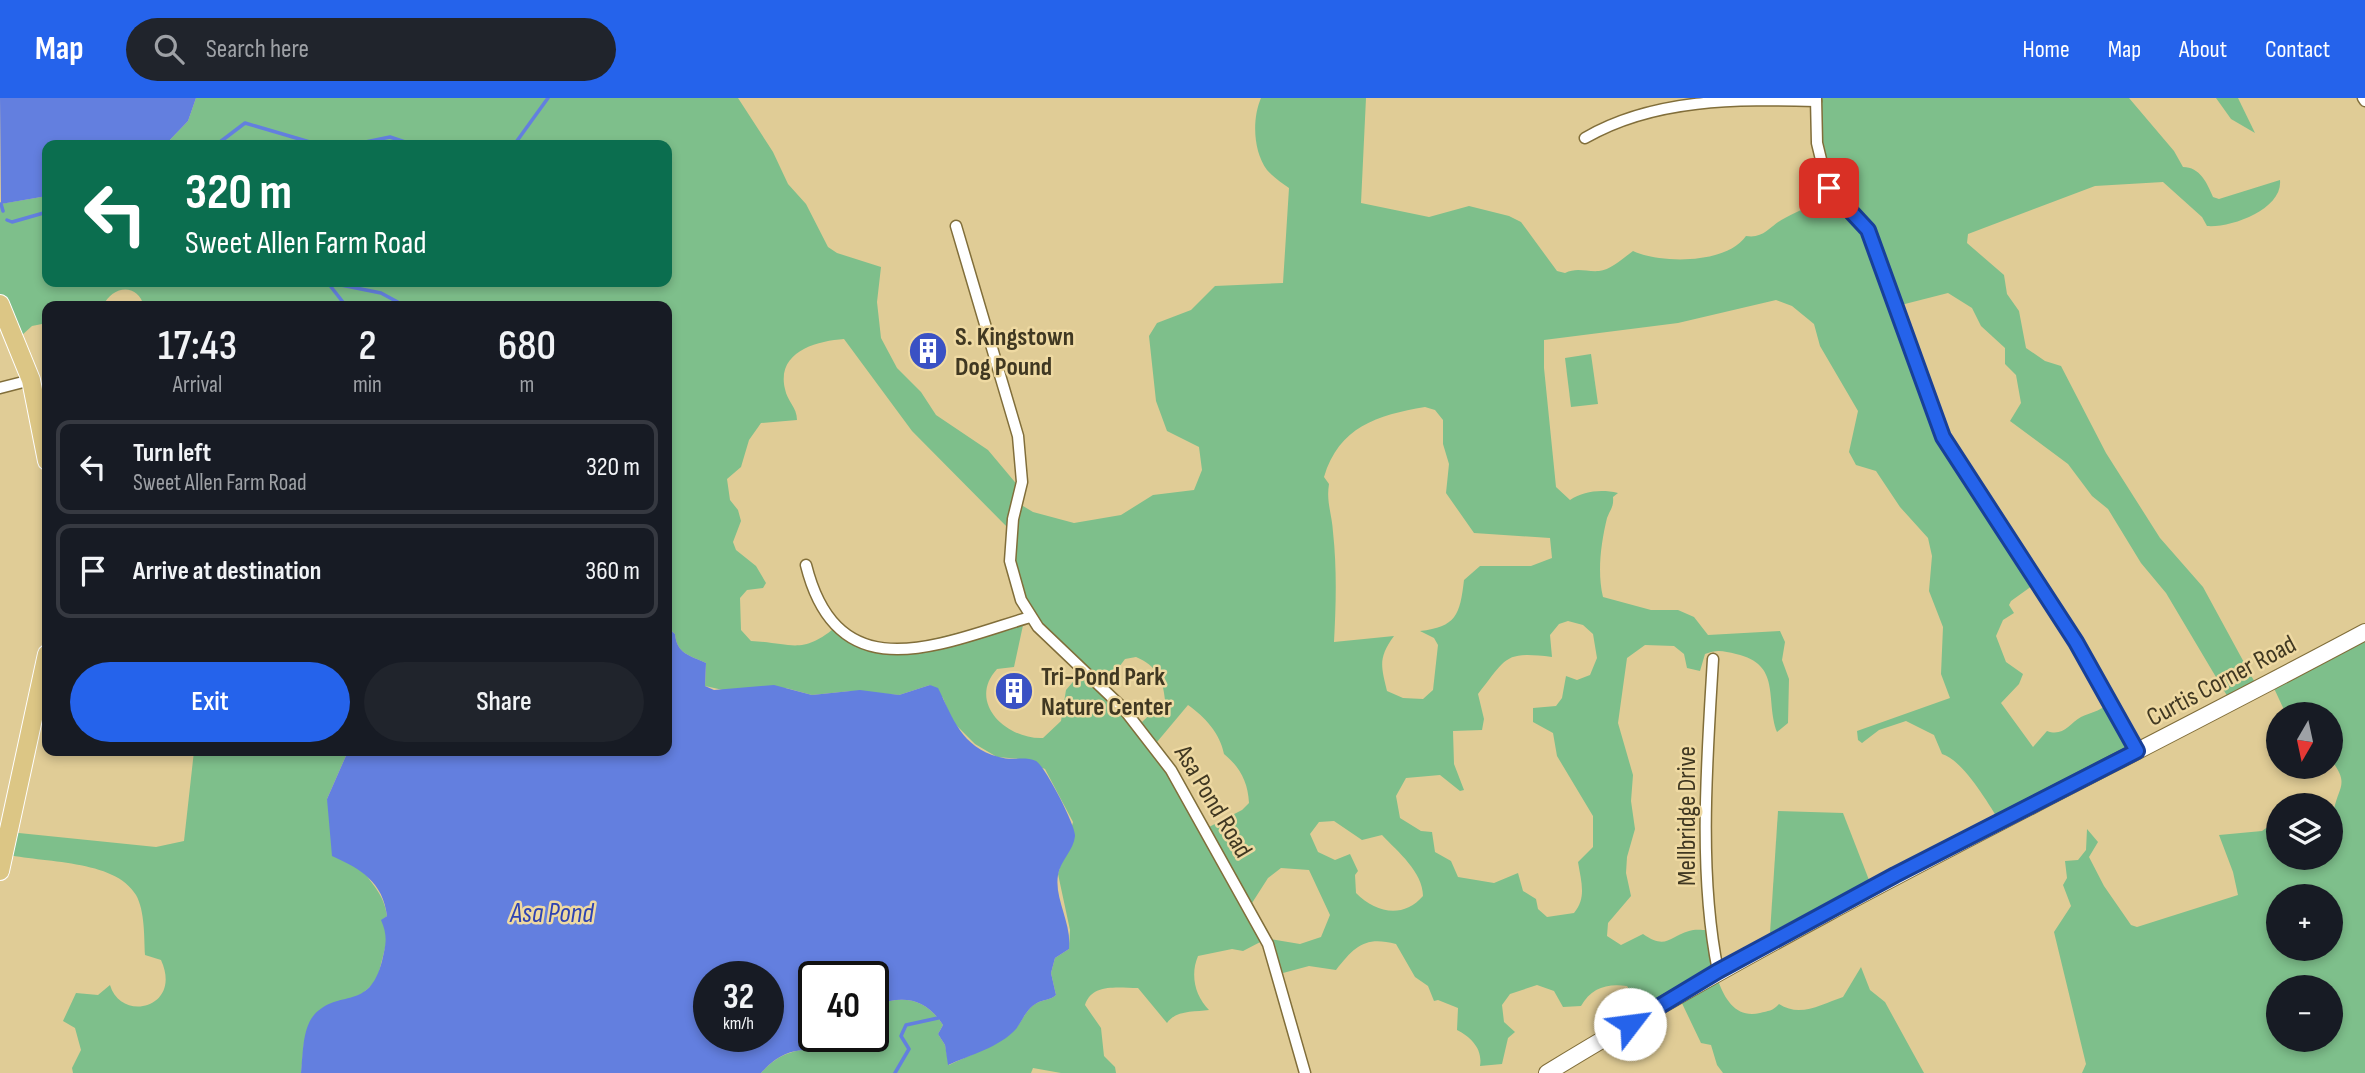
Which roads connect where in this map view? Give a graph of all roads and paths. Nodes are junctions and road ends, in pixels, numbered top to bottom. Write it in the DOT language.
graph roads {
  1 [pos="1816,100"];
  2 [pos="1585,138"];
  3 [pos="956,226"];
  4 [pos="0,304"];
  5 [pos="31,380"];
  6 [pos="0,388"];
  7 [pos="42,436"];
  8 [pos="806,565"];
  9 [pos="1030,617"];
  10 [pos="2365,632"];
  11 [pos="1713,659"];
  12 [pos="42,677"];
  13 [pos="2137,751"];
  14 [pos="0,871"];
  15 [pos="1718,971"];
  16 [pos="1305,1073"];
  17 [pos="1547,1073"];
  1 -- 2 [label="street"];
  1 -- 13 [label="street"];
  3 -- 9 [label="street, Asa Pond Road"];
  4 -- 5 [label="main road"];
  5 -- 6 [label="street"];
  5 -- 7 [label="main road"];
  8 -- 9 [label="street"];
  9 -- 16 [label="street, Asa Pond Road"];
  10 -- 13 [label="street, Curtis Corner Road"];
  11 -- 15 [label="street, Mellbridge Drive"];
  12 -- 14 [label="main road"];
  13 -- 15 [label="street, Curtis Corner Road"];
  15 -- 17 [label="street, Curtis Corner Road"];
}
